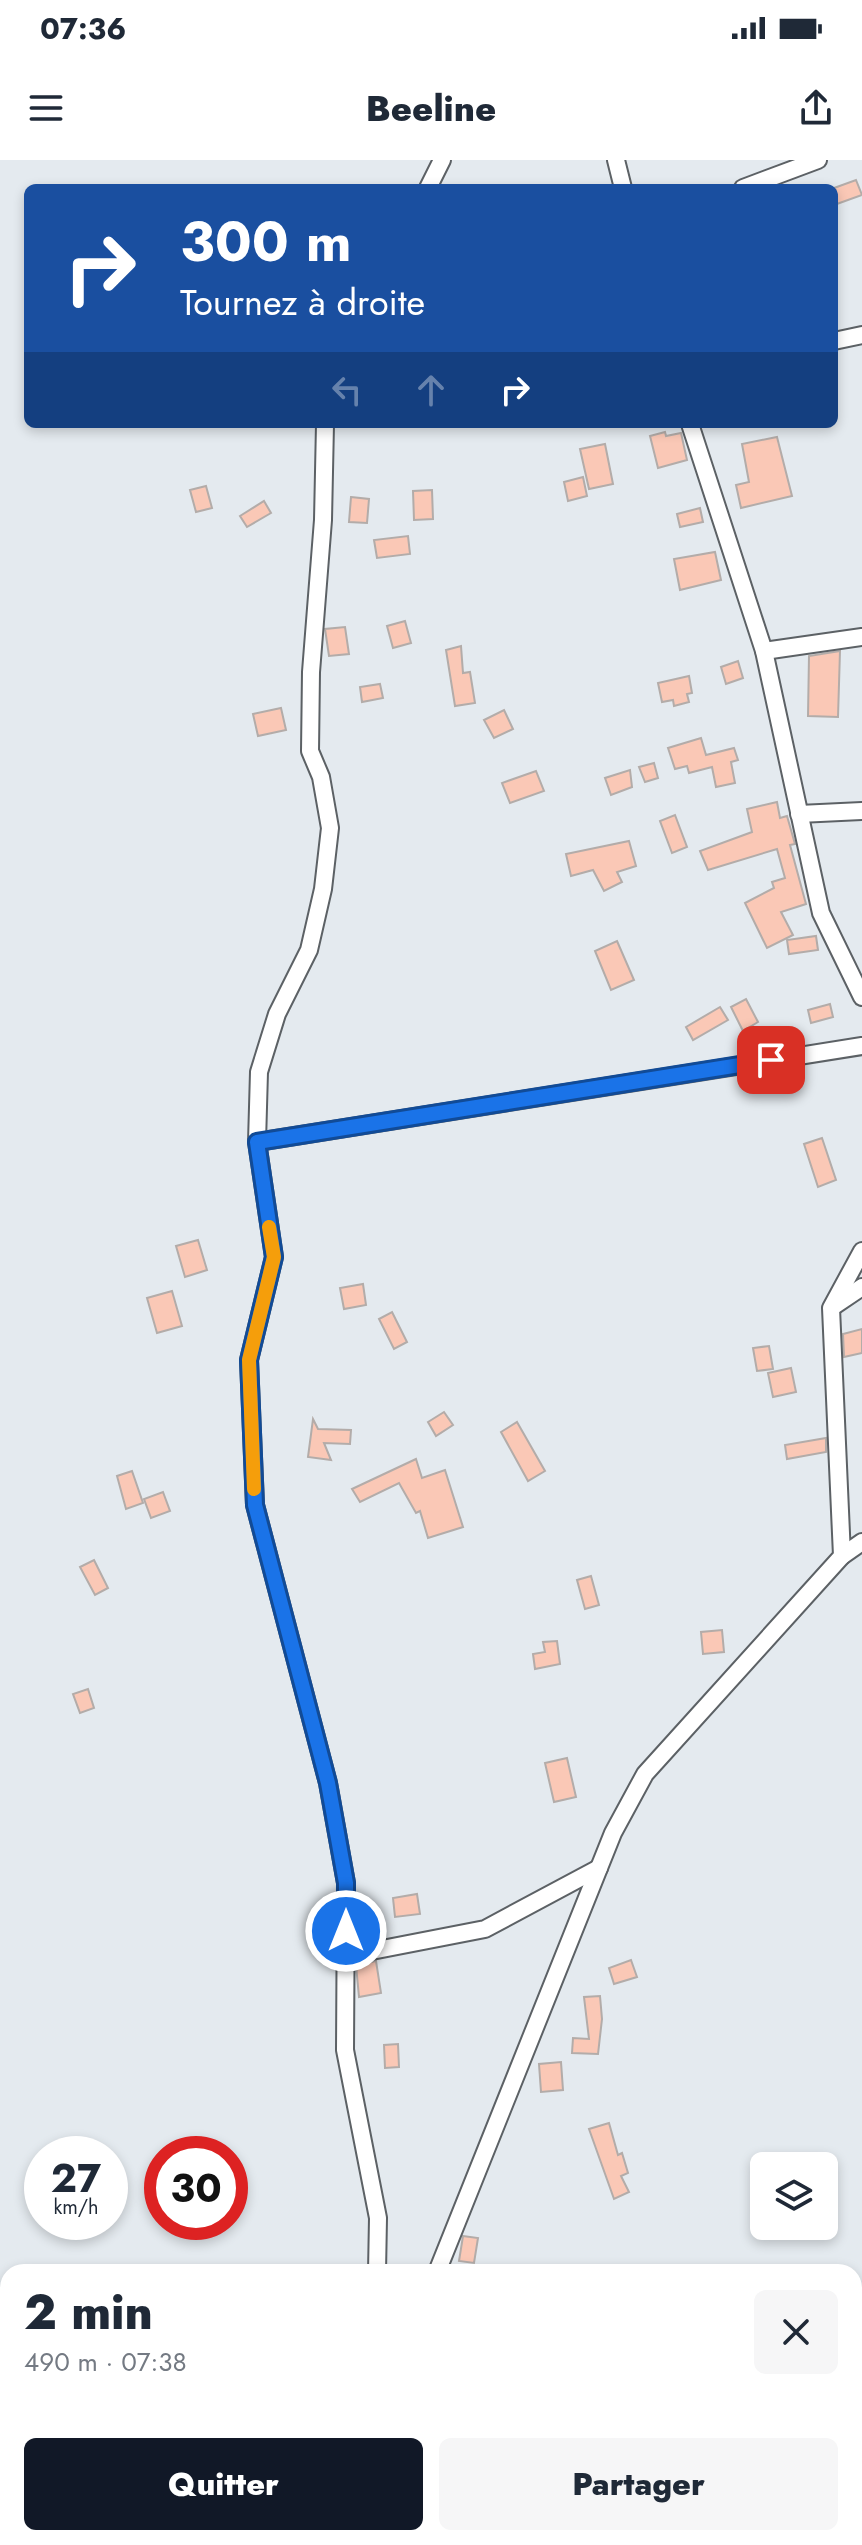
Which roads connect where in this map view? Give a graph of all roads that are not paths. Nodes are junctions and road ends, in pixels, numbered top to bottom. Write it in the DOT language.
graph roads {
  1 [pos="442,160"];
  2 [pos="616,160"];
  3 [pos="818,160"];
  4 [pos="430,184"];
  5 [pos="622,184"];
  6 [pos="754,184"];
  7 [pos="862,335"];
  8 [pos="838,340"];
  9 [pos="325,428"];
  10 [pos="691,428"];
  11 [pos="862,637"];
  12 [pos="764,651"];
  13 [pos="862,811"];
  14 [pos="799,814"];
  15 [pos="862,997"];
  16 [pos="862,1046"];
  17 [pos="257,1142"];
  18 [pos="862,1251"];
  19 [pos="862,1287"];
  20 [pos="831,1308"];
  21 [pos="862,1542"];
  22 [pos="842,1556"];
  23 [pos="599,1868"];
  24 [pos="346,1956"];
  25 [pos="377,2264"];
  26 [pos="440,2264"];
  1 -- 4 [label="street"];
  2 -- 5 [label="street"];
  3 -- 6 [label="street"];
  7 -- 8 [label="street"];
  9 -- 17 [label="street"];
  10 -- 12 [label="street"];
  11 -- 12 [label="street"];
  12 -- 14 [label="street"];
  13 -- 14 [label="street"];
  14 -- 15 [label="street"];
  16 -- 17 [label="street"];
  17 -- 24 [label="street"];
  18 -- 20 [label="street"];
  19 -- 20 [label="street"];
  20 -- 22 [label="street"];
  21 -- 22 [label="street"];
  22 -- 23 [label="street"];
  23 -- 24 [label="street"];
  23 -- 26 [label="street"];
  24 -- 25 [label="street"];
}
